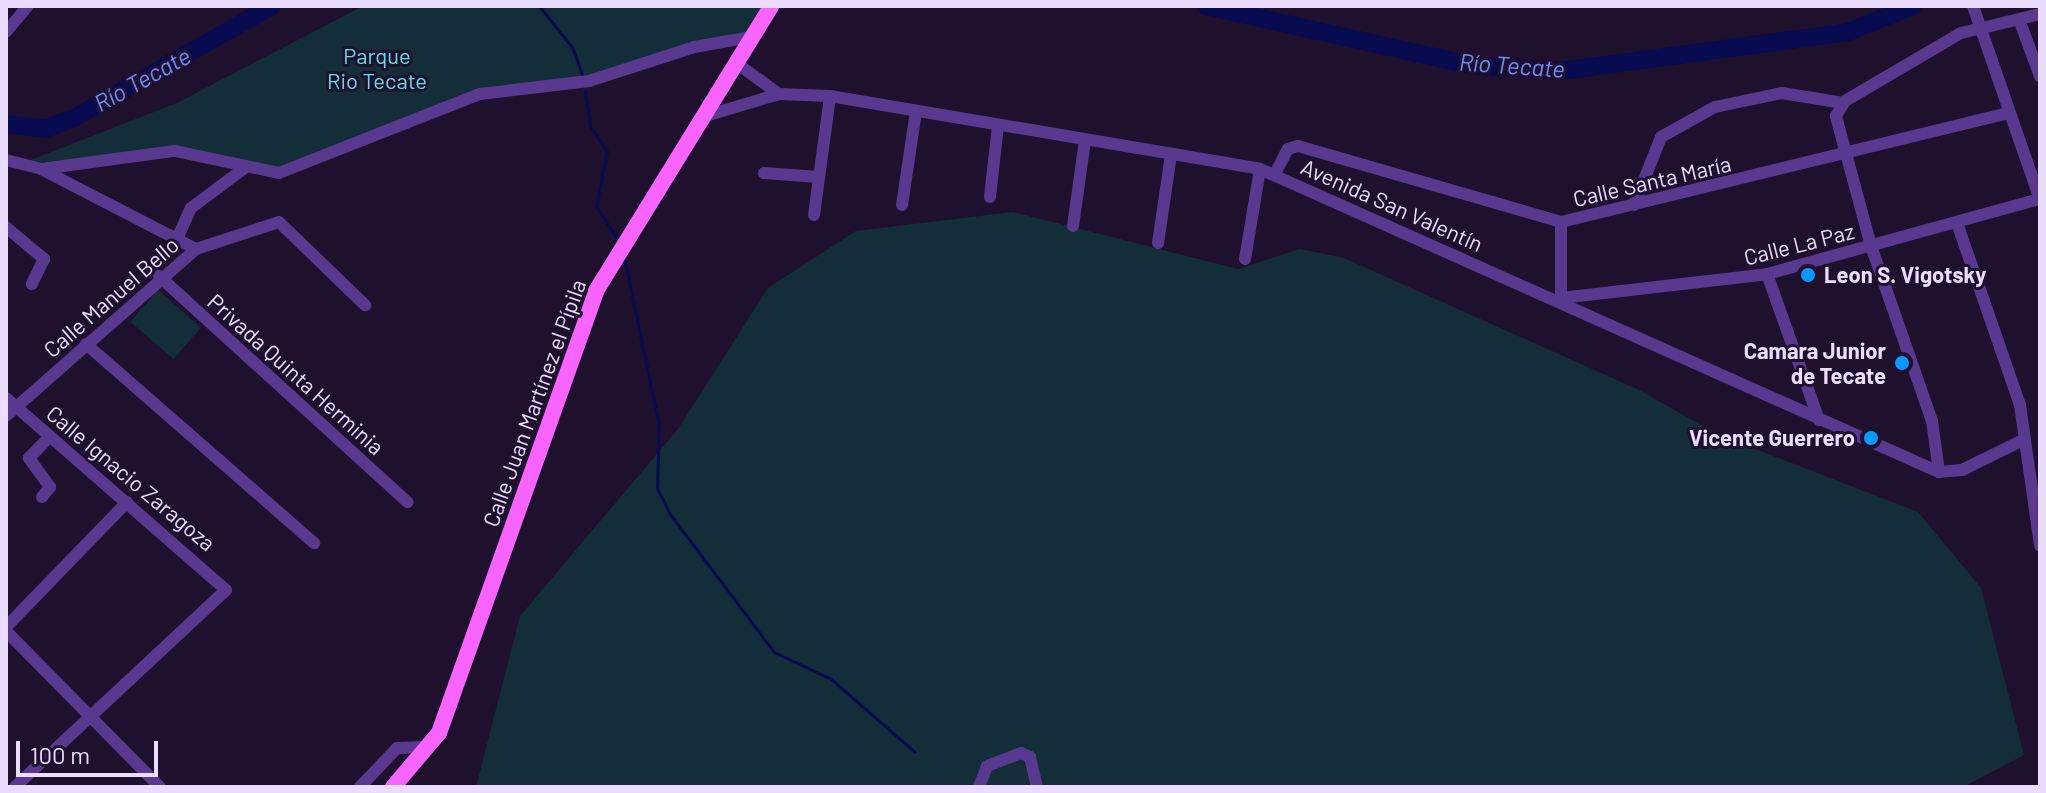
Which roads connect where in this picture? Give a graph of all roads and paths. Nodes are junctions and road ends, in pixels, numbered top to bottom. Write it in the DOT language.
graph roads {
  1 [pos="28,6"];
  2 [pos="1973,6"];
  3 [pos="767,12"];
  4 [pos="2040,14"];
  5 [pos="2020,22"];
  6 [pos="1980,25"];
  7 [pos="6,32"];
  8 [pos="752,37"];
  9 [pos="736,63"];
  10 [pos="2040,76"];
  11 [pos="779,94"];
  12 [pos="830,96"];
  13 [pos="1843,103"];
  14 [pos="916,111"];
  15 [pos="2009,113"];
  16 [pos="702,117"];
  17 [pos="998,126"];
  18 [pos="1085,141"];
  19 [pos="1171,155"];
  20 [pos="1847,157"];
  21 [pos="6,160"];
  22 [pos="246,167"];
  23 [pos="41,169"];
  24 [pos="1260,169"];
  25 [pos="764,173"];
  26 [pos="1275,174"];
  27 [pos="819,177"];
  28 [pos="990,197"];
  29 [pos="2040,199"];
  30 [pos="902,205"];
  31 [pos="1634,205"];
  32 [pos="814,215"];
  33 [pos="1561,222"];
  34 [pos="1957,223"];
  35 [pos="1073,226"];
  36 [pos="6,227"];
  37 [pos="177,239"];
  38 [pos="1158,243"];
  39 [pos="1871,246"];
  40 [pos="196,249"];
  41 [pos="1245,259"];
  42 [pos="1767,274"];
  43 [pos="159,276"];
  44 [pos="32,284"];
  45 [pos="1561,300"];
  46 [pos="365,305"];
  47 [pos="86,344"];
  48 [pos="9,407"];
  49 [pos="1819,420"];
  50 [pos="50,436"];
  51 [pos="2025,439"];
  52 [pos="1939,472"];
  53 [pos="42,497"];
  54 [pos="127,502"];
  55 [pos="407,502"];
  56 [pos="314,543"];
  57 [pos="2040,546"];
  58 [pos="6,629"];
  59 [pos="89,717"];
  60 [pos="428,747"];
  61 [pos="15,787"];
  62 [pos="160,787"];
  63 [pos="360,787"];
  64 [pos="393,787"];
  65 [pos="979,787"];
  66 [pos="1037,787"];
  1 -- 7 [label="street"];
  2 -- 6 [label="street"];
  3 -- 8 [label="main road, Calle Juan Martínez el Pípila"];
  4 -- 5 [label="street"];
  5 -- 6 [label="street"];
  5 -- 10 [label="street"];
  6 -- 13 [label="street"];
  6 -- 15 [label="street"];
  8 -- 9 [label="main road, Calle Juan Martínez el Pípila"];
  8 -- 22 [label="street"];
  9 -- 11 [label="street"];
  9 -- 16 [label="main road, Calle Juan Martínez el Pípila"];
  11 -- 12 [label="street, Avenida San Valentín"];
  11 -- 16 [label="street, Avenida San Valentín"];
  12 -- 14 [label="street, Avenida San Valentín"];
  12 -- 27 [label="street"];
  13 -- 20 [label="street"];
  13 -- 31 [label="street"];
  14 -- 17 [label="street, Avenida San Valentín"];
  14 -- 30 [label="street"];
  15 -- 20 [label="street, Calle Santa María"];
  15 -- 29 [label="street"];
  16 -- 60 [label="main road, Calle Juan Martínez el Pípila"];
  17 -- 18 [label="street, Avenida San Valentín"];
  17 -- 28 [label="street"];
  18 -- 19 [label="street, Avenida San Valentín"];
  18 -- 35 [label="street"];
  19 -- 24 [label="street, Avenida San Valentín"];
  19 -- 38 [label="street"];
  20 -- 31 [label="street, Calle Santa María"];
  20 -- 39 [label="street"];
  21 -- 23 [label="street"];
  22 -- 23 [label="street"];
  22 -- 37 [label="street"];
  23 -- 37 [label="street"];
  24 -- 26 [label="street, Avenida San Valentín"];
  24 -- 41 [label="street"];
  25 -- 27 [label="street"];
  26 -- 33 [label="street, Calle Santa María"];
  26 -- 45 [label="street, Avenida San Valentín"];
  27 -- 32 [label="street"];
  29 -- 34 [label="street, Calle La Paz"];
  31 -- 33 [label="street, Calle Santa María"];
  33 -- 45 [label="street"];
  34 -- 39 [label="street, Calle La Paz"];
  34 -- 51 [label="street"];
  36 -- 44 [label="street"];
  37 -- 40 [label="street"];
  39 -- 42 [label="street, Calle La Paz"];
  39 -- 52 [label="street"];
  40 -- 43 [label="street, Calle Manuel Bello"];
  40 -- 46 [label="street, Calle Manuel Bello"];
  42 -- 45 [label="street, Calle La Paz"];
  42 -- 49 [label="street"];
  43 -- 47 [label="street, Calle Manuel Bello"];
  43 -- 55 [label="street, Privada Quinta Herminia"];
  45 -- 49 [label="street, Avenida San Valentín"];
  47 -- 48 [label="street, Calle Manuel Bello"];
  47 -- 56 [label="street"];
  48 -- 50 [label="street, Calle Ignacio Zaragoza"];
  49 -- 52 [label="street, Avenida San Valentín"];
  50 -- 53 [label="street"];
  50 -- 54 [label="street, Calle Ignacio Zaragoza"];
  51 -- 52 [label="street"];
  51 -- 57 [label="street"];
  54 -- 58 [label="street"];
  54 -- 59 [label="street, Calle Ignacio Zaragoza"];
  58 -- 59 [label="street"];
  59 -- 61 [label="street"];
  59 -- 62 [label="street"];
  60 -- 63 [label="street"];
  60 -- 64 [label="main road, Calle Juan Martínez el Pípila"];
  65 -- 66 [label="street"];
}
